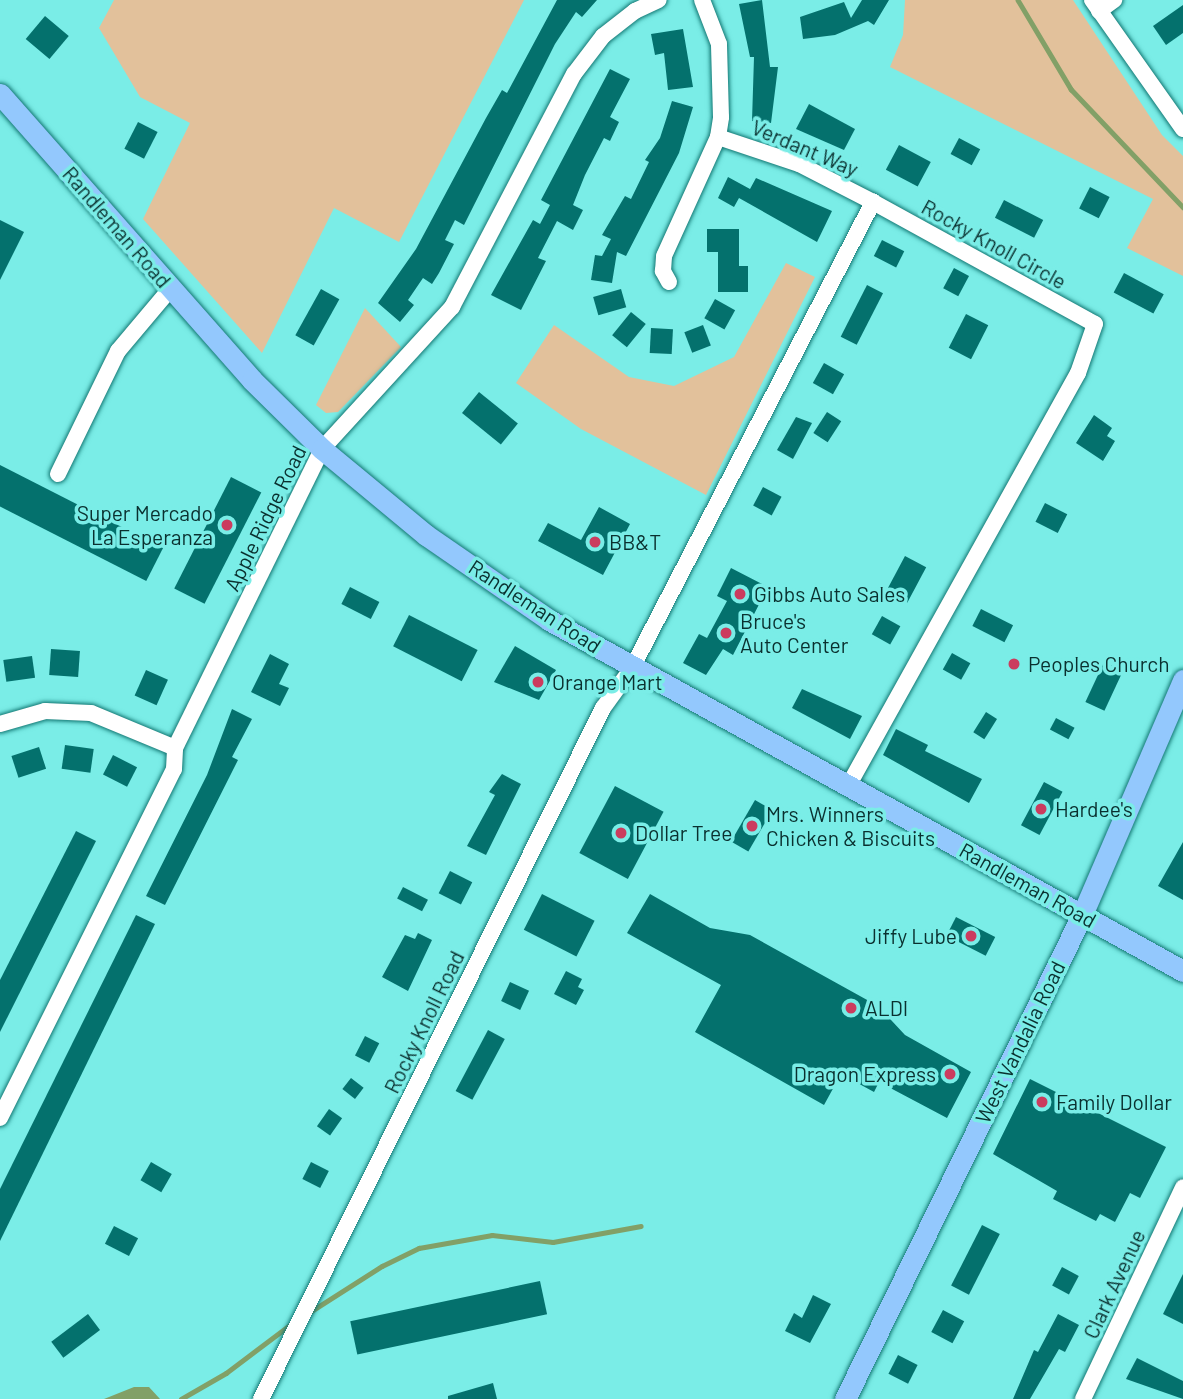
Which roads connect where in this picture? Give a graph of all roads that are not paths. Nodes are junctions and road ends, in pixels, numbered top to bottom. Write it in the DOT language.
graph roads {
  1 [pos="659,0"];
  2 [pos="702,0"];
  3 [pos="1114,0"];
  4 [pos="1096,5"];
  5 [pos="0,94"];
  6 [pos="1183,129"];
  7 [pos="718,137"];
  8 [pos="873,202"];
  9 [pos="669,282"];
  10 [pos="171,288"];
  11 [pos="322,449"];
  12 [pos="58,474"];
  13 [pos="632,668"];
  14 [pos="1183,680"];
  15 [pos="0,724"];
  16 [pos="175,748"];
  17 [pos="848,786"];
  18 [pos="1082,915"];
  19 [pos="1183,971"];
  20 [pos="0,1118"];
  21 [pos="1183,1187"];
  22 [pos="261,1399"];
  23 [pos="845,1399"];
  24 [pos="1083,1399"];
  1 -- 11 [label="street, Apple Ridge Road"];
  2 -- 7 [label="street"];
  3 -- 4 [label="street"];
  4 -- 6 [label="street"];
  5 -- 10 [label="main road, Randleman Road"];
  7 -- 8 [label="street, Verdant Way"];
  7 -- 9 [label="street"];
  8 -- 13 [label="street"];
  8 -- 17 [label="street, Rocky Knoll Circle"];
  10 -- 11 [label="main road, Randleman Road"];
  10 -- 12 [label="street"];
  11 -- 13 [label="main road, Randleman Road"];
  11 -- 16 [label="street, Apple Ridge Road"];
  13 -- 17 [label="main road, Randleman Road"];
  13 -- 22 [label="street, Rocky Knoll Road"];
  14 -- 18 [label="main road, West Vandalia Road"];
  15 -- 16 [label="street"];
  16 -- 20 [label="street, Apple Ridge Road"];
  17 -- 18 [label="main road, Randleman Road"];
  18 -- 19 [label="main road, Randleman Road"];
  18 -- 23 [label="main road, West Vandalia Road"];
  21 -- 24 [label="street, Clark Avenue"];
}
